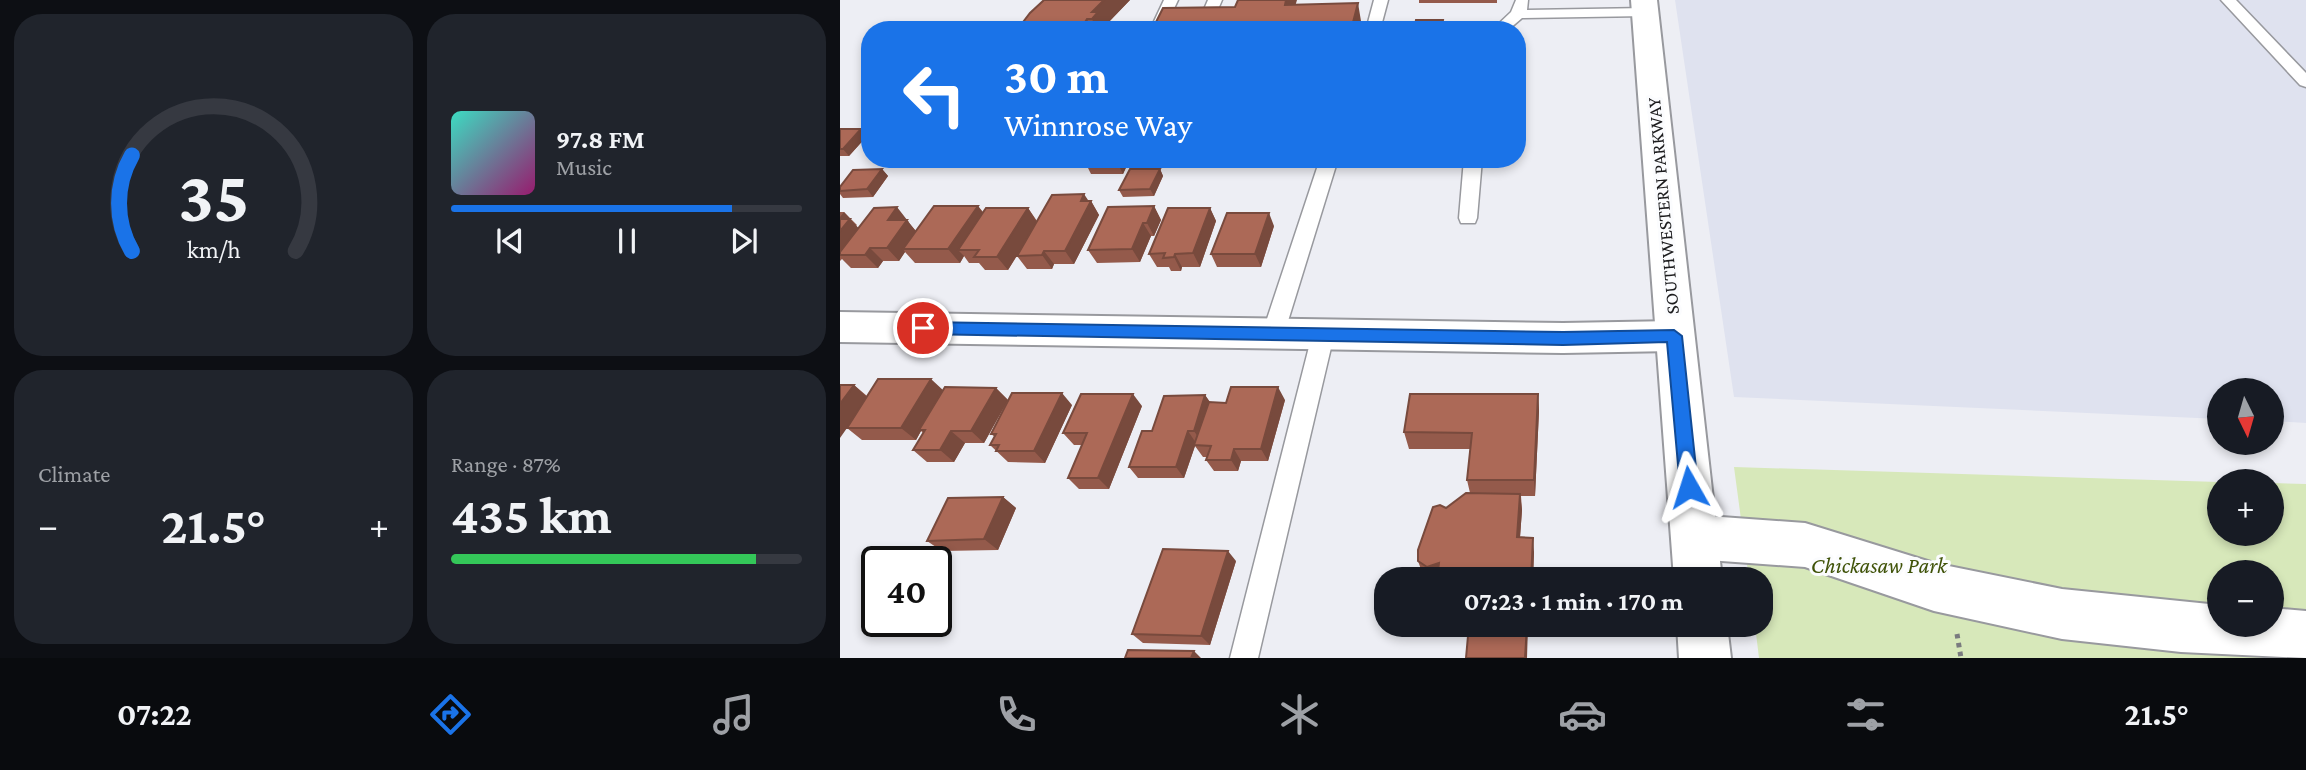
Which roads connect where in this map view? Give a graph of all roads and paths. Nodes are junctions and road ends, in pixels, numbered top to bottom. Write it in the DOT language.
graph roads {
  1 [pos="1171,0"];
  2 [pos="1215,0"];
  3 [pos="1381,0"];
  4 [pos="2228,0"];
  5 [pos="1645,6"];
  6 [pos="1520,7"];
  7 [pos="1161,21"];
  8 [pos="1187,21"];
  9 [pos="1375,21"];
  10 [pos="1507,21"];
  11 [pos="2306,82"];
  12 [pos="1326,168"];
  13 [pos="1472,168"];
  14 [pos="1468,218"];
  15 [pos="840,327"];
  16 [pos="1273,334"];
  17 [pos="1323,335"];
  18 [pos="1674,336"];
  19 [pos="1696,558"];
  20 [pos="2306,636"];
  21 [pos="1703,637"];
  22 [pos="1244,658"];
  23 [pos="1705,658"];
  1 -- 7 [label="lane"];
  2 -- 8 [label="lane"];
  3 -- 9 [label="lane"];
  4 -- 11 [label="lane"];
  5 -- 6 [label="lane"];
  5 -- 18 [label="street, SOUTHWESTERN PARKWAY"];
  6 -- 10 [label="lane"];
  12 -- 16 [label="lane"];
  13 -- 14 [label="lane"];
  15 -- 16 [label="street"];
  16 -- 17 [label="street"];
  17 -- 18 [label="street"];
  17 -- 22 [label="lane"];
  18 -- 19 [label="street, SOUTHWESTERN PARKWAY"];
  19 -- 20 [label="street"];
  21 -- 23 [label="street"];
}
